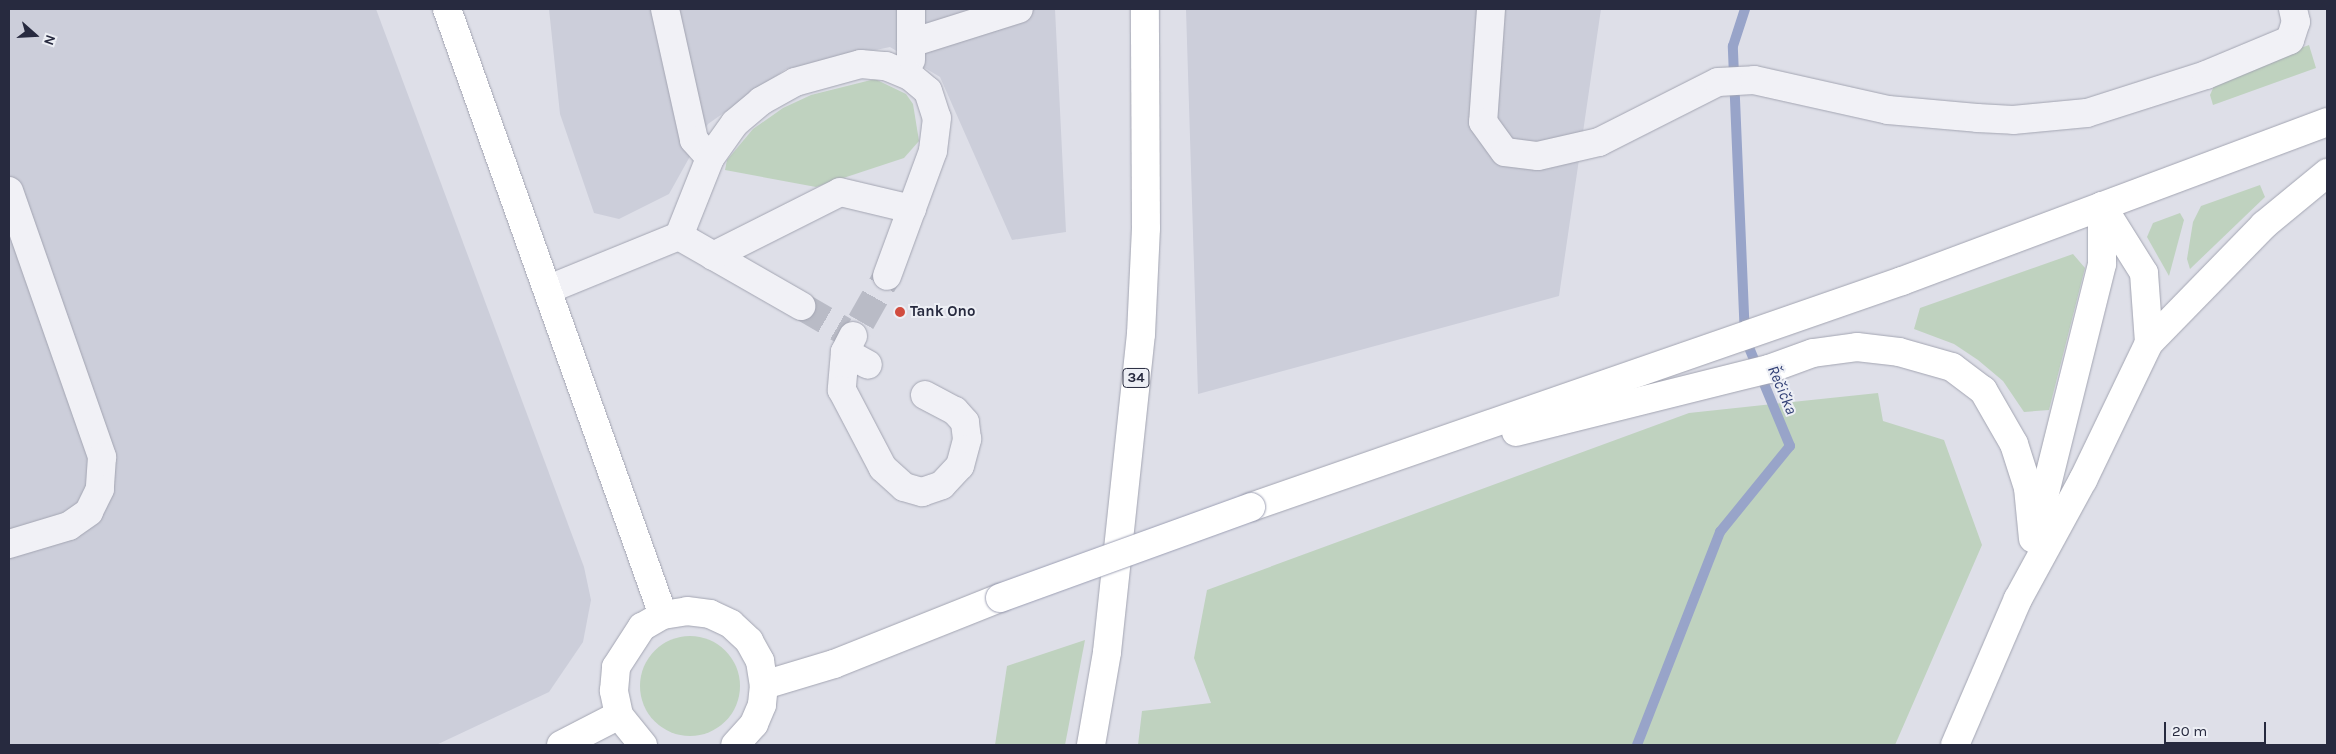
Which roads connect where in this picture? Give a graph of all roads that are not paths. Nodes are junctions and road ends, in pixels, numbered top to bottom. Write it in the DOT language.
graph roads {
  1 [pos="447,9"];
  2 [pos="665,9"];
  3 [pos="911,9"];
  4 [pos="1019,9"];
  5 [pos="1145,9"];
  6 [pos="1492,9"];
  7 [pos="2294,16"];
  8 [pos="911,43"];
  9 [pos="910,76"];
  10 [pos="2327,122"];
  11 [pos="710,158"];
  12 [pos="2327,173"];
  13 [pos="9,192"];
  14 [pos="2102,206"];
  15 [pos="912,209"];
  16 [pos="679,236"];
  17 [pos="713,256"];
  18 [pos="887,276"];
  19 [pos="549,289"];
  20 [pos="801,306"];
  21 [pos="2149,343"];
  22 [pos="868,365"];
  23 [pos="925,395"];
  24 [pos="1390,460"];
  25 [pos="2033,539"];
  26 [pos="9,544"];
  27 [pos="2018,599"];
  28 [pos="663,615"];
  29 [pos="764,685"];
  30 [pos="619,715"];
  31 [pos="561,745"];
  32 [pos="643,745"];
  33 [pos="735,745"];
  34 [pos="1092,745"];
  35 [pos="1955,745"];
  1 -- 19 [label="main road"];
  2 -- 11 [label="lane"];
  3 -- 8 [label="lane"];
  4 -- 8 [label="lane"];
  5 -- 34 [label="main road, 34"];
  6 -- 7 [label="lane"];
  8 -- 9 [label="lane"];
  9 -- 11 [label="lane"];
  9 -- 15 [label="lane"];
  10 -- 14 [label="main road"];
  11 -- 16 [label="lane"];
  12 -- 21 [label="main road"];
  13 -- 26 [label="lane"];
  14 -- 21 [label="main road"];
  14 -- 24 [label="main road"];
  14 -- 25 [label="main road"];
  15 -- 17 [label="lane"];
  15 -- 18 [label="lane"];
  16 -- 17 [label="lane"];
  16 -- 19 [label="lane"];
  17 -- 20 [label="lane"];
  19 -- 28 [label="main road"];
  21 -- 27 [label="main road"];
  22 -- 23 [label="lane"];
  24 -- 25 [label="main road"];
  24 -- 29 [label="main road, bridge"];
  25 -- 27 [label="main road"];
  27 -- 35 [label="main road"];
  28 -- 29 [label="main road"];
  28 -- 30 [label="main road"];
  29 -- 33 [label="main road"];
  30 -- 31 [label="main road"];
  30 -- 32 [label="main road"];
}
